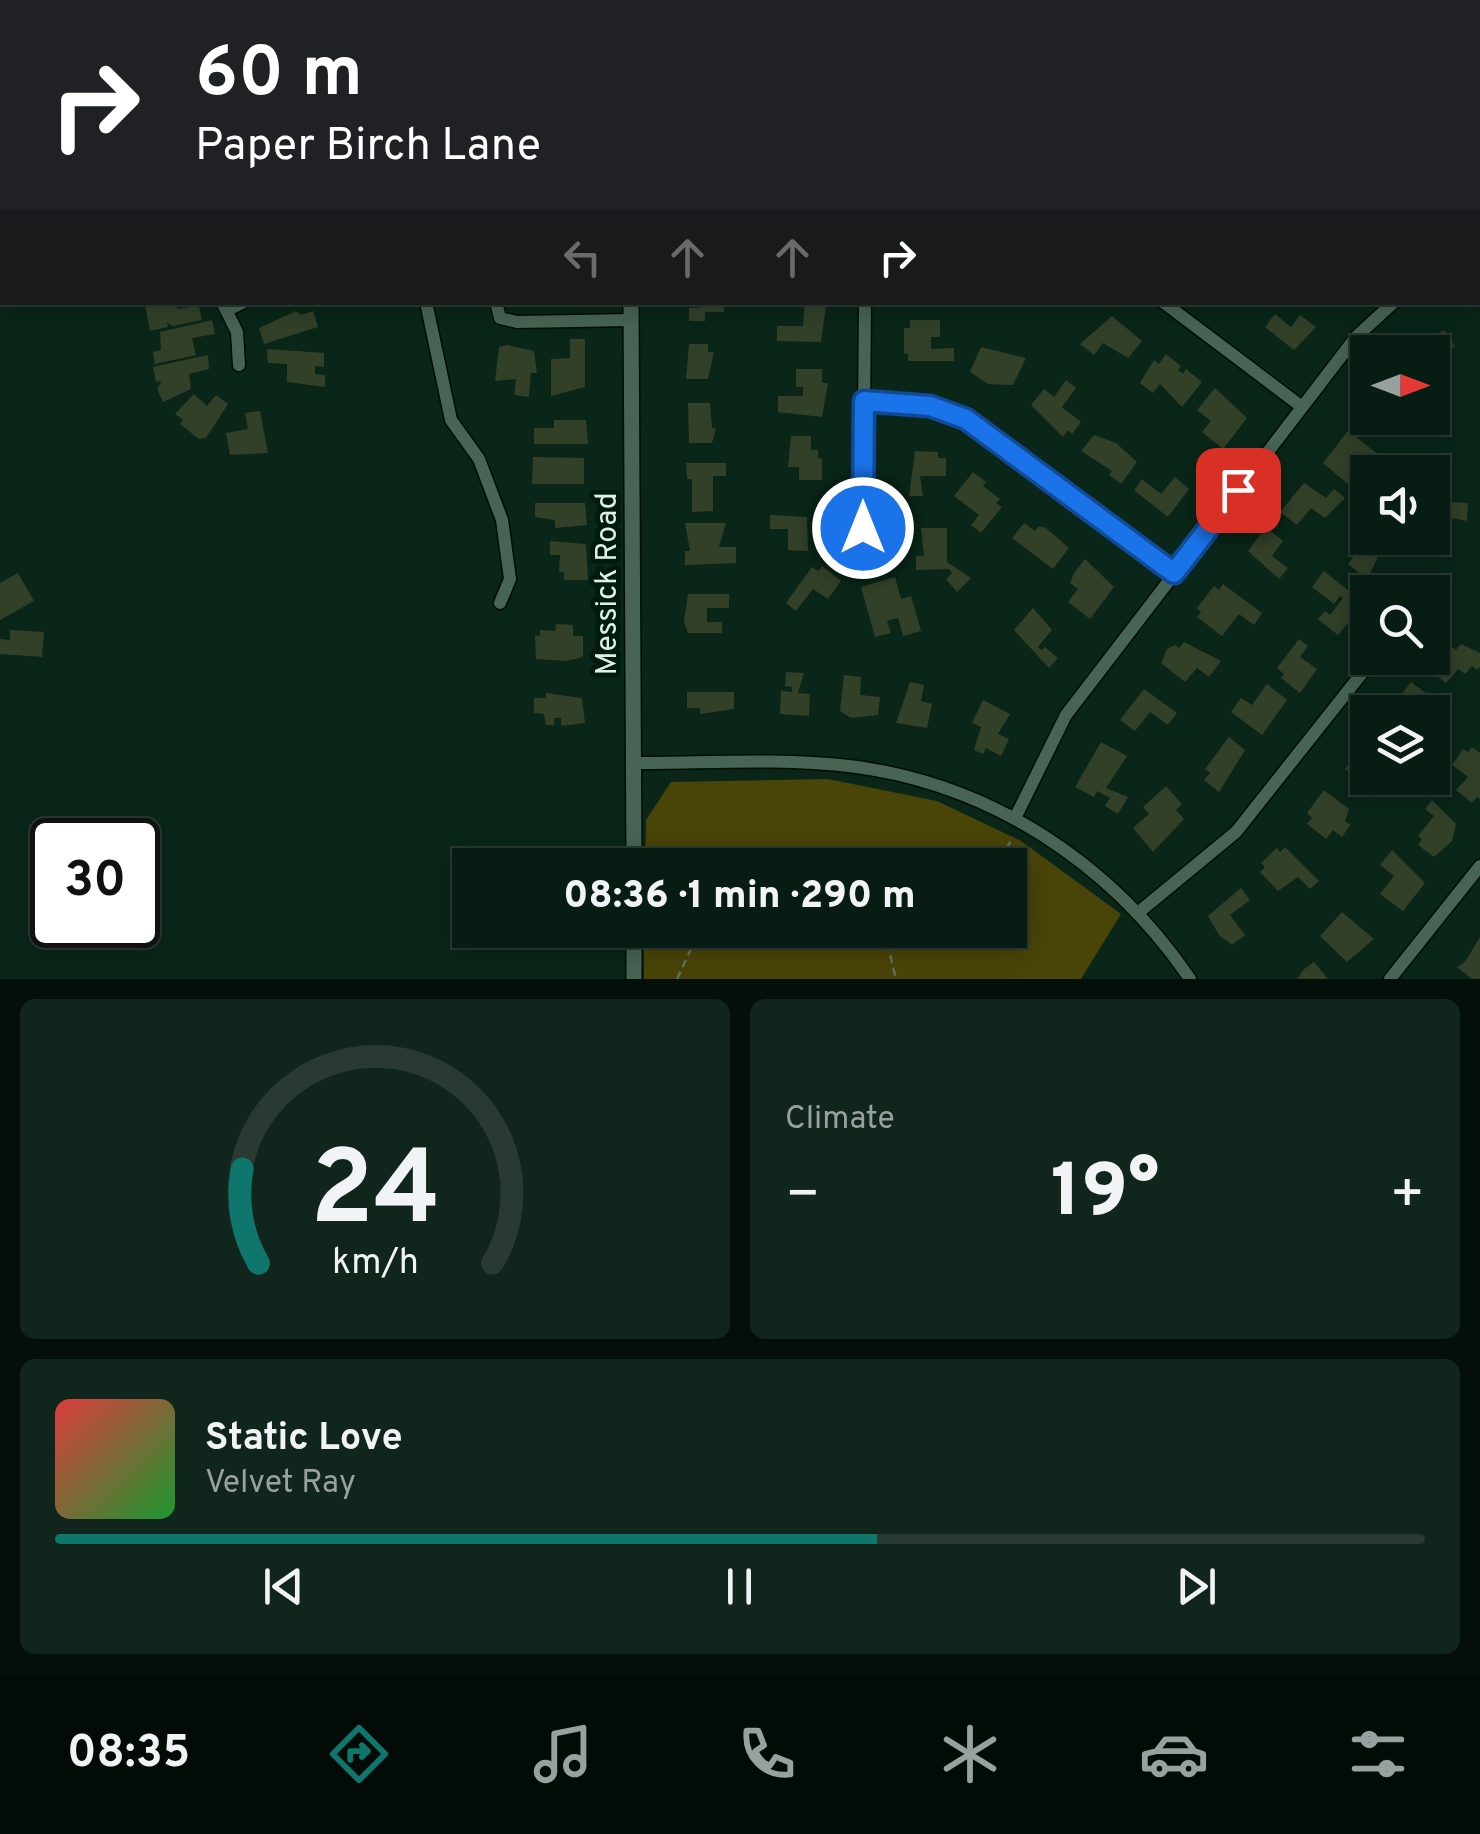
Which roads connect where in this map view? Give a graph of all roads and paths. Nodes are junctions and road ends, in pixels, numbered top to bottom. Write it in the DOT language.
graph roads {
  1 [pos="427,305"];
  2 [pos="497,305"];
  3 [pos="631,305"];
  4 [pos="865,305"];
  5 [pos="1167,305"];
  6 [pos="1391,305"];
  7 [pos="225,306"];
  8 [pos="631,320"];
  9 [pos="239,365"];
  10 [pos="864,401"];
  11 [pos="1302,407"];
  12 [pos="863,528"];
  13 [pos="1174,573"];
  14 [pos="500,602"];
  15 [pos="1361,675"];
  16 [pos="635,763"];
  17 [pos="1016,818"];
  18 [pos="1011,840"];
  19 [pos="634,848"];
  20 [pos="1007,848"];
  21 [pos="1480,866"];
  22 [pos="1139,912"];
  23 [pos="634,948"];
  24 [pos="692,948"];
  25 [pos="888,948"];
  26 [pos="634,979"];
  27 [pos="677,979"];
  28 [pos="896,979"];
  29 [pos="1190,979"];
  30 [pos="1390,979"];
  1 -- 14 [label="street"];
  2 -- 8 [label="street"];
  3 -- 8 [label="street, Messick Road"];
  4 -- 10 [label="street"];
  5 -- 11 [label="street"];
  6 -- 11 [label="street"];
  7 -- 9 [label="street"];
  8 -- 16 [label="street, Messick Road"];
  10 -- 12 [label="street"];
  10 -- 13 [label="street"];
  11 -- 13 [label="street"];
  13 -- 17 [label="street"];
  15 -- 22 [label="street"];
  16 -- 17 [label="street"];
  16 -- 19 [label="street, Messick Road"];
  17 -- 22 [label="street"];
  18 -- 20 [label="path"];
  21 -- 30 [label="street"];
  22 -- 29 [label="street"];
  23 -- 26 [label="street"];
  24 -- 27 [label="path"];
  25 -- 28 [label="path"];
}
